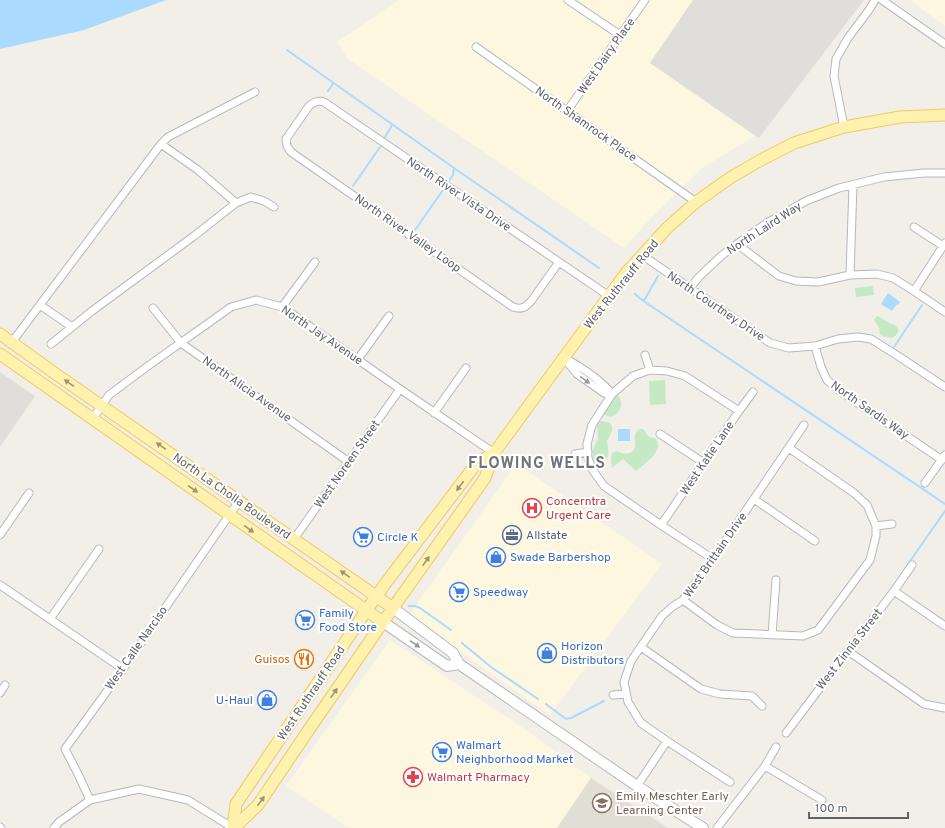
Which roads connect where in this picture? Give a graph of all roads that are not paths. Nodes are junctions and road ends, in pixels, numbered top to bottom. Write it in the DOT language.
graph roads {
  1 [pos="568,0"];
  2 [pos="645,0"];
  3 [pos="875,0"];
  4 [pos="882,0"];
  5 [pos="620,35"];
  6 [pos="945,44"];
  7 [pos="476,47"];
  8 [pos="255,92"];
  9 [pos="309,106"];
  10 [pos="567,111"];
  11 [pos="945,115"];
  12 [pos="844,127"];
  13 [pos="161,144"];
  14 [pos="945,173"];
  15 [pos="853,185"];
  16 [pos="696,202"];
  17 [pos="236,203"];
  18 [pos="274,207"];
  19 [pos="914,227"];
  20 [pos="737,244"];
  21 [pos="944,245"];
  22 [pos="642,255"];
  23 [pos="315,262"];
  24 [pos="559,262"];
  25 [pos="850,275"];
  26 [pos="690,288"];
  27 [pos="914,291"];
  28 [pos="609,296"];
  29 [pos="40,305"];
  30 [pos="282,307"];
  31 [pos="153,308"];
  32 [pos="945,312"];
  33 [pos="389,316"];
  34 [pos="72,327"];
  35 [pos="0,334"];
  36 [pos="12,342"];
  37 [pos="181,343"];
  38 [pos="51,344"];
  39 [pos="815,346"];
  40 [pos="0,354"];
  41 [pos="645,355"];
  42 [pos="564,358"];
  43 [pos="358,359"];
  44 [pos="466,368"];
  45 [pos="650,370"];
  46 [pos="945,387"];
  47 [pos="400,389"];
  48 [pos="753,392"];
  49 [pos="612,394"];
  50 [pos="102,405"];
  51 [pos="738,412"];
  52 [pos="434,413"];
  53 [pos="93,418"];
  54 [pos="804,425"];
  55 [pos="660,434"];
  56 [pos="789,448"];
  57 [pos="588,452"];
  58 [pos="494,453"];
  59 [pos="575,454"];
  60 [pos="943,458"];
  61 [pos="349,462"];
  62 [pos="704,463"];
  63 [pos="925,483"];
  64 [pos="29,493"];
  65 [pos="754,499"];
  66 [pos="239,501"];
  67 [pos="229,514"];
  68 [pos="892,524"];
  69 [pos="661,525"];
  70 [pos="876,526"];
  71 [pos="0,535"];
  72 [pos="294,539"];
  73 [pos="815,541"];
  74 [pos="99,549"];
  75 [pos="713,559"];
  76 [pos="912,565"];
  77 [pos="776,580"];
  78 [pos="0,585"];
  79 [pos="894,591"];
  80 [pos="377,597"];
  81 [pos="684,600"];
  82 [pos="393,608"];
  83 [pos="366,611"];
  84 [pos="50,619"];
  85 [pos="383,622"];
  86 [pos="945,626"];
  87 [pos="772,635"];
  88 [pos="641,647"];
  89 [pos="848,651"];
  90 [pos="459,664"];
  91 [pos="123,669"];
  92 [pos="5,685"];
  93 [pos="0,693"];
  94 [pos="626,694"];
  95 [pos="613,695"];
  96 [pos="762,706"];
  97 [pos="945,708"];
  98 [pos="786,733"];
  99 [pos="667,741"];
  100 [pos="776,747"];
  101 [pos="765,766"];
  102 [pos="730,782"];
  103 [pos="637,786"];
  104 [pos="90,800"];
  105 [pos="822,800"];
  106 [pos="54,828"];
  107 [pos="233,828"];
  108 [pos="703,828"];
  109 [pos="717,828"];
  1 -- 5 [label="street"];
  2 -- 5 [label="street, West Dairy Place"];
  3 -- 12 [label="street"];
  4 -- 6 [label="street"];
  5 -- 10 [label="street, West Dairy Place"];
  7 -- 10 [label="street, North Shamrock Place"];
  8 -- 13 [label="street"];
  9 -- 24 [label="street, North River Vista Drive"];
  9 -- 24 [label="street, North River Valley Loop"];
  10 -- 16 [label="street, North Shamrock Place"];
  11 -- 12 [label="main road, West Ruthrauff Road"];
  12 -- 16 [label="main road, West Ruthrauff Road"];
  13 -- 17 [label="street"];
  13 -- 29 [label="street"];
  14 -- 15 [label="street, North Laird Way"];
  15 -- 20 [label="street, North Laird Way"];
  15 -- 25 [label="street"];
  16 -- 22 [label="main road, West Ruthrauff Road"];
  17 -- 18 [label="street"];
  17 -- 34 [label="street"];
  19 -- 21 [label="street"];
  20 -- 25 [label="street"];
  20 -- 26 [label="street, North Laird Way"];
  21 -- 27 [label="street"];
  22 -- 26 [label="street, North Courtney Drive"];
  22 -- 28 [label="main road, West Ruthrauff Road"];
  23 -- 30 [label="street"];
  24 -- 28 [label="street, North River Vista Drive"];
  25 -- 27 [label="street"];
  26 -- 39 [label="street, North Courtney Drive"];
  27 -- 32 [label="street"];
  28 -- 42 [label="main road, West Ruthrauff Road"];
  29 -- 34 [label="street"];
  29 -- 36 [label="street"];
  30 -- 37 [label="street, North Jay Avenue"];
  30 -- 43 [label="street, North Jay Avenue"];
  31 -- 37 [label="street, North Alicia Avenue"];
  33 -- 43 [label="street"];
  34 -- 38 [label="street"];
  35 -- 36 [label="main road, North La Cholla Boulevard"];
  50 -- 36 [label="main road, North La Cholla Boulevard, one-way"];
  37 -- 50 [label="street, North Jay Avenue"];
  37 -- 61 [label="street, North Alicia Avenue"];
  39 -- 46 [label="street, North Courtney Drive"];
  39 -- 60 [label="street, North Sardis Way"];
  40 -- 53 [label="main road, North La Cholla Boulevard"];
  41 -- 45 [label="street"];
  42 -- 49 [label="street"];
  42 -- 58 [label="main road, West Ruthrauff Road"];
  43 -- 47 [label="street, North Jay Avenue"];
  44 -- 52 [label="street"];
  45 -- 49 [label="street"];
  45 -- 51 [label="street"];
  47 -- 52 [label="street, North Jay Avenue"];
  47 -- 61 [label="street, West Noreen Street"];
  48 -- 51 [label="street, West Katie Lane"];
  49 -- 57 [label="street"];
  50 -- 53 [label="street, North Jay Avenue"];
  66 -- 50 [label="main road, North La Cholla Boulevard, one-way"];
  51 -- 62 [label="street, West Katie Lane"];
  52 -- 58 [label="street, North Jay Avenue"];
  53 -- 67 [label="main road, North La Cholla Boulevard, one-way"];
  54 -- 56 [label="street, West Brittain Drive"];
  55 -- 62 [label="street"];
  56 -- 65 [label="street, West Brittain Drive"];
  56 -- 70 [label="street"];
  57 -- 59 [label="street"];
  57 -- 69 [label="street"];
  58 -- 80 [label="main road, West Ruthrauff Road, one-way"];
  82 -- 58 [label="main road, West Ruthrauff Road, one-way"];
  60 -- 63 [label="street"];
  61 -- 72 [label="street, West Noreen Street"];
  62 -- 69 [label="street, West Katie Lane"];
  64 -- 71 [label="street"];
  65 -- 73 [label="street"];
  65 -- 75 [label="street, West Brittain Drive"];
  66 -- 67 [label="street, West Calle Narciso"];
  66 -- 72 [label="main road, North La Cholla Boulevard"];
  67 -- 83 [label="main road, North La Cholla Boulevard, one-way"];
  67 -- 91 [label="street, West Calle Narciso"];
  68 -- 70 [label="street"];
  69 -- 75 [label="street"];
  70 -- 87 [label="street"];
  80 -- 72 [label="main road, North La Cholla Boulevard, one-way"];
  74 -- 84 [label="street"];
  75 -- 81 [label="street, West Brittain Drive"];
  76 -- 79 [label="street, West Zinnia Street"];
  77 -- 87 [label="street"];
  78 -- 84 [label="street"];
  79 -- 86 [label="street"];
  79 -- 89 [label="street, West Zinnia Street"];
  80 -- 82 [label="main road, North La Cholla Boulevard"];
  80 -- 83 [label="main road, West Ruthrauff Road"];
  81 -- 87 [label="street"];
  81 -- 88 [label="street, West Brittain Drive"];
  82 -- 85 [label="main road, West Ruthrauff Road"];
  82 -- 90 [label="street, North La Cholla Boulevard"];
  83 -- 85 [label="main road, North La Cholla Boulevard"];
  83 -- 107 [label="main road, West Ruthrauff Road"];
  84 -- 91 [label="street"];
  85 -- 90 [label="street, North La Cholla Boulevard, one-way"];
  107 -- 85 [label="main road, West Ruthrauff Road, one-way"];
  88 -- 94 [label="street, West Brittain Drive"];
  88 -- 96 [label="street"];
  89 -- 97 [label="street"];
  89 -- 98 [label="street, West Zinnia Street"];
  90 -- 103 [label="street, North La Cholla Boulevard"];
  91 -- 104 [label="street, West Calle Narciso"];
  92 -- 93 [label="street"];
  94 -- 95 [label="street"];
  94 -- 99 [label="street"];
  99 -- 102 [label="street"];
  99 -- 103 [label="street"];
  100 -- 101 [label="street"];
  101 -- 105 [label="street"];
  101 -- 109 [label="street"];
  103 -- 108 [label="street, North La Cholla Boulevard"];
  104 -- 106 [label="street"];
  104 -- 107 [label="street"];
}
